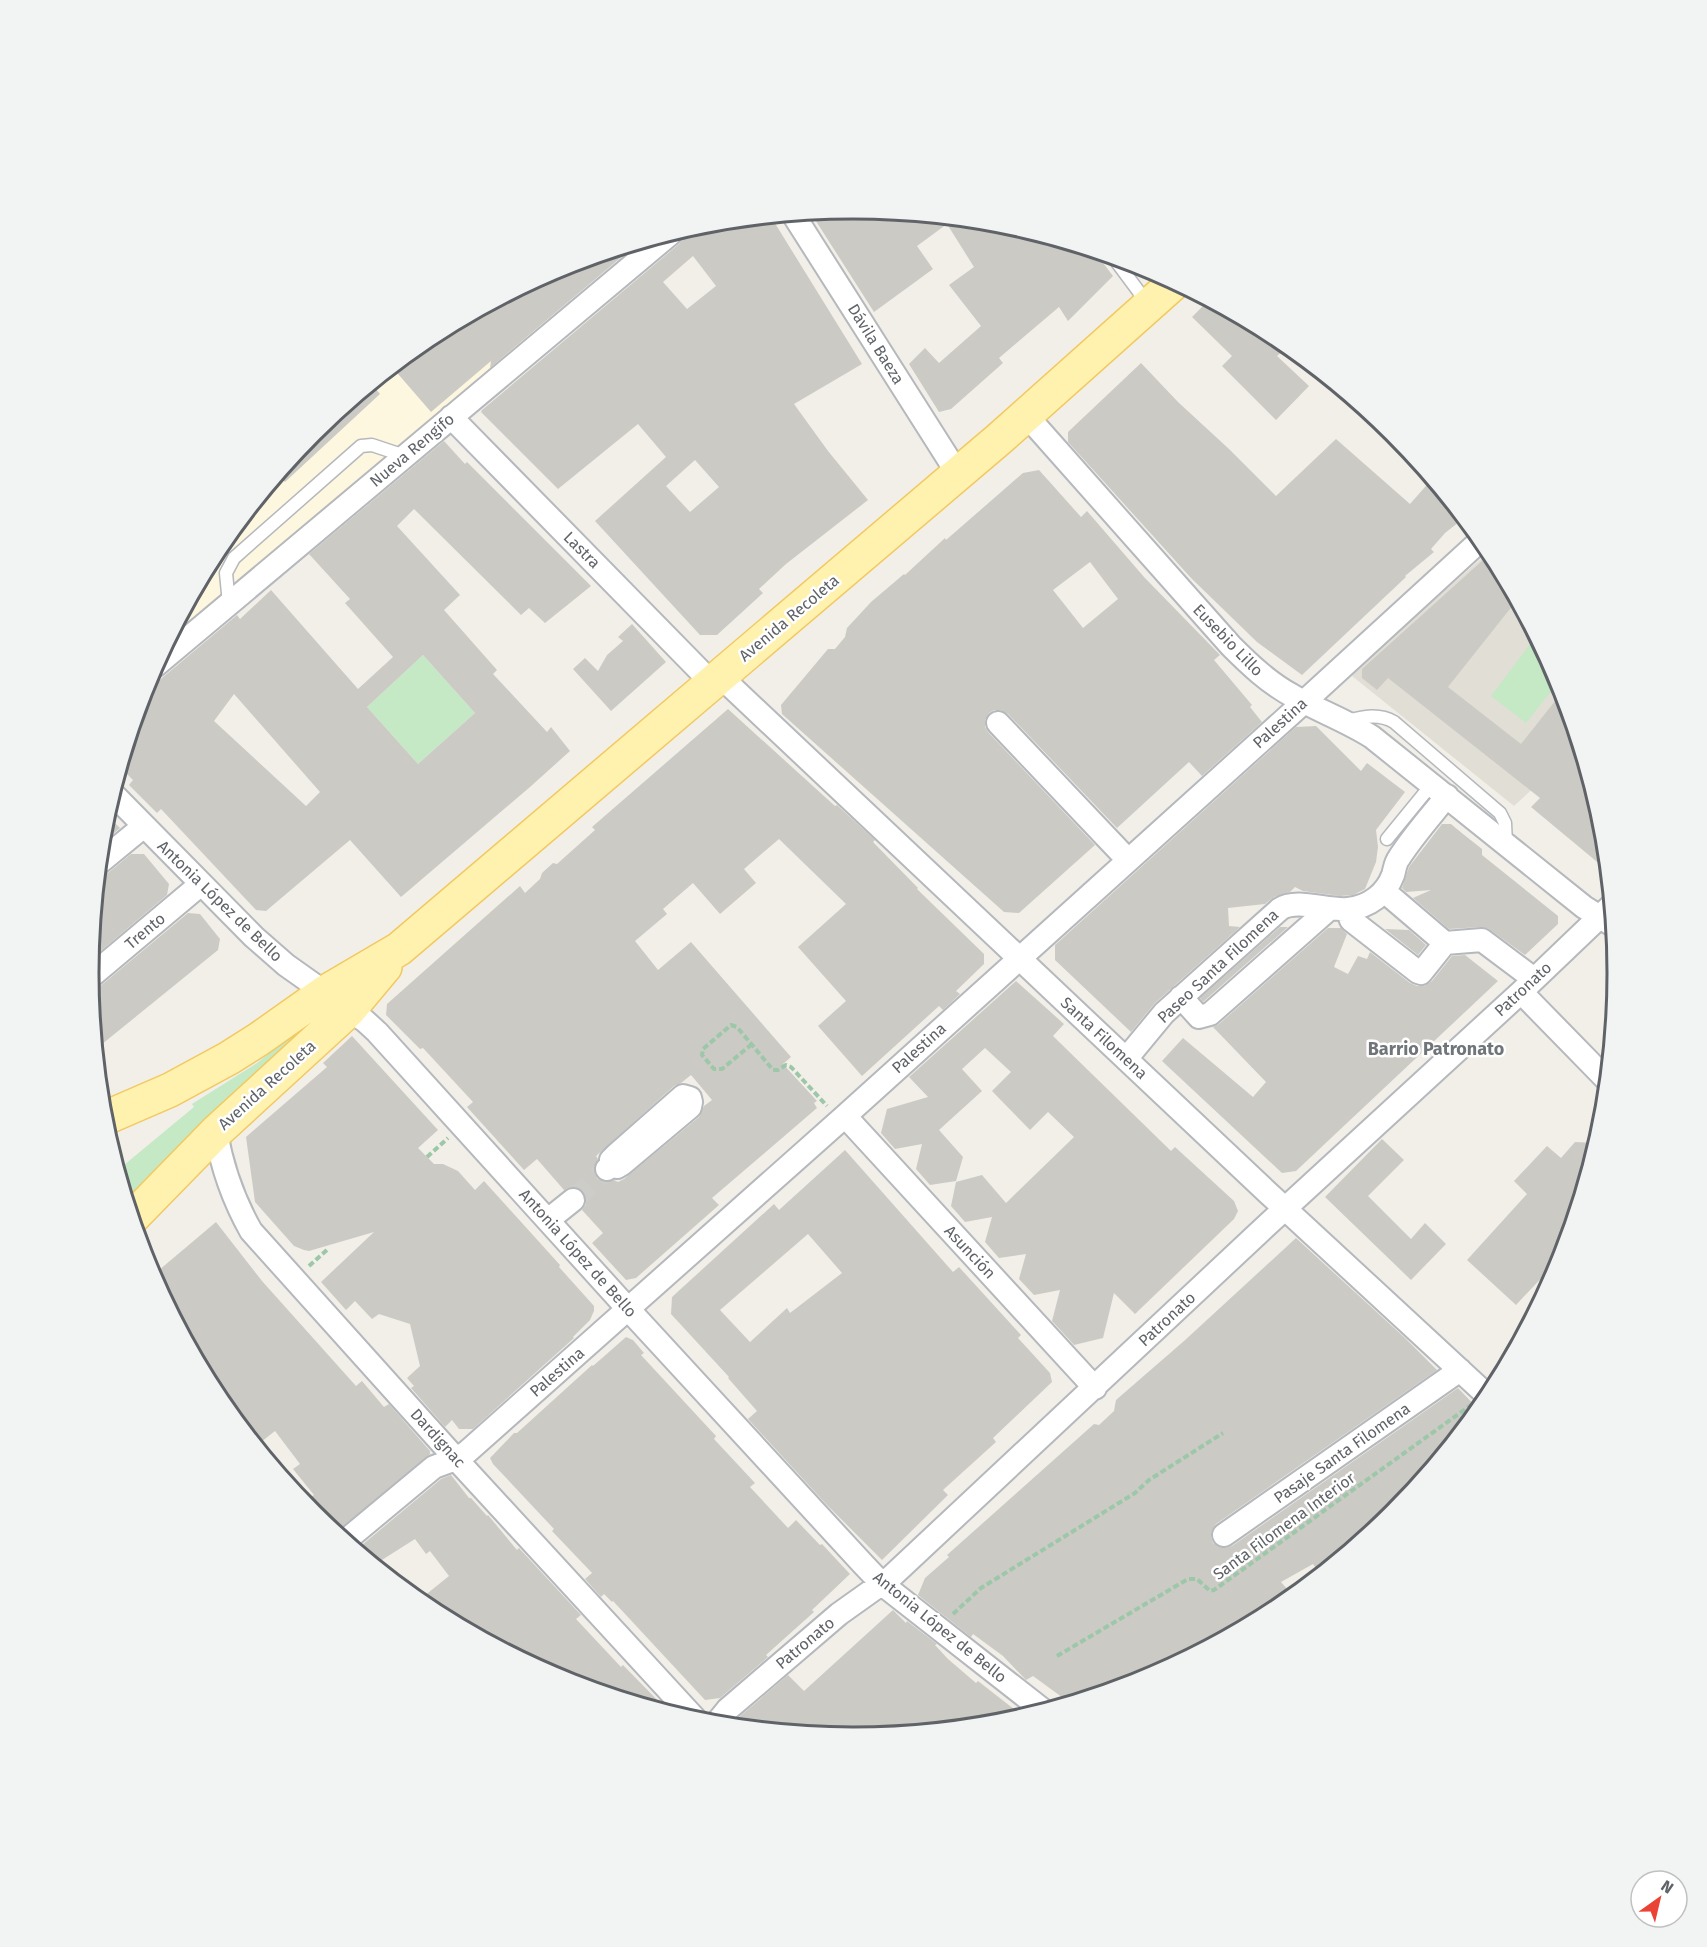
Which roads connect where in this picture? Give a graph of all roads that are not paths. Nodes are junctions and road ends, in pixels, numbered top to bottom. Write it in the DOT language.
graph roads {
  1 [pos="798,222"];
  2 [pos="656,246"];
  3 [pos="1122,269"];
  4 [pos="1168,288"];
  5 [pos="1149,305"];
  6 [pos="1026,415"];
  7 [pos="451,417"];
  8 [pos="405,456"];
  9 [pos="958,474"];
  10 [pos="1475,546"];
  11 [pos="229,604"];
  12 [pos="171,652"];
  13 [pos="716,680"];
  14 [pos="1304,702"];
  15 [pos="1345,721"];
  16 [pos="998,723"];
  17 [pos="1439,790"];
  18 [pos="119,801"];
  19 [pos="144,826"];
  20 [pos="1387,839"];
  21 [pos="1506,844"];
  22 [pos="108,855"];
  23 [pos="1128,860"];
  24 [pos="201,884"];
  25 [pos="1384,891"];
  26 [pos="1338,909"];
  27 [pos="1605,915"];
  28 [pos="1606,919"];
  29 [pos="1445,943"];
  30 [pos="1019,958"];
  31 [pos="99,969"];
  32 [pos="1528,985"];
  33 [pos="1181,997"];
  34 [pos="337,1002"];
  35 [pos="1126,1059"];
  36 [pos="1602,1074"];
  37 [pos="112,1115"];
  38 [pos="843,1118"];
  39 [pos="216,1132"];
  40 [pos="573,1200"];
  41 [pos="1285,1208"];
  42 [pos="138,1212"];
  43 [pos="548,1220"];
  44 [pos="628,1310"];
  45 [pos="1460,1370"];
  46 [pos="1095,1388"];
  47 [pos="1482,1391"];
  48 [pos="456,1459"];
  49 [pos="1224,1535"];
  50 [pos="351,1536"];
  51 [pos="882,1584"];
  52 [pos="1037,1705"];
  53 [pos="686,1709"];
  54 [pos="722,1717"];
  1 -- 9 [label="street, Dávila Baeza"];
  2 -- 7 [label="street, Nueva Rengifo"];
  3 -- 5 [label="lane"];
  4 -- 5 [label="main road, Avenida Recoleta"];
  5 -- 6 [label="main road, Avenida Recoleta"];
  6 -- 9 [label="main road, Avenida Recoleta"];
  6 -- 14 [label="street, Eusebio Lillo"];
  7 -- 8 [label="street, Nueva Rengifo"];
  7 -- 13 [label="street, Lastra"];
  8 -- 11 [label="street, Nueva Rengifo"];
  8 -- 11 [label="lane"];
  9 -- 13 [label="main road, Avenida Recoleta"];
  10 -- 14 [label="street, Palestina"];
  11 -- 12 [label="street, Nueva Rengifo"];
  13 -- 30 [label="street, Santa Filomena"];
  13 -- 34 [label="main road, Avenida Recoleta"];
  14 -- 15 [label="street, Eusebio Lillo"];
  14 -- 23 [label="street, Palestina"];
  15 -- 17 [label="street, Eusebio Lillo"];
  15 -- 21 [label="lane"];
  16 -- 23 [label="street"];
  17 -- 20 [label="lane"];
  17 -- 21 [label="street, Eusebio Lillo"];
  17 -- 25 [label="street"];
  18 -- 19 [label="street, Antonia López de Bello"];
  19 -- 22 [label="street"];
  19 -- 24 [label="street, Antonia López de Bello"];
  21 -- 27 [label="street, Eusebio Lillo"];
  23 -- 30 [label="street, Palestina"];
  24 -- 31 [label="street, Trento"];
  24 -- 34 [label="street, Antonia López de Bello"];
  25 -- 26 [label="street, Paseo Santa Filomena"];
  25 -- 29 [label="street"];
  26 -- 29 [label="street"];
  26 -- 33 [label="street, Paseo Santa Filomena"];
  26 -- 33 [label="street"];
  28 -- 32 [label="street, Patronato"];
  29 -- 32 [label="street"];
  30 -- 35 [label="street, Santa Filomena"];
  30 -- 38 [label="street, Palestina"];
  32 -- 36 [label="street"];
  32 -- 41 [label="street, Patronato"];
  33 -- 35 [label="street, Paseo Santa Filomena"];
  34 -- 37 [label="main road, Avenida Recoleta"];
  34 -- 39 [label="main road, Avenida Recoleta"];
  34 -- 43 [label="street, Antonia López de Bello"];
  35 -- 41 [label="street, Santa Filomena"];
  38 -- 44 [label="street, Palestina"];
  38 -- 46 [label="street, Asunción"];
  39 -- 42 [label="main road, Avenida Recoleta"];
  39 -- 48 [label="street, Dardignac"];
  40 -- 43 [label="street"];
  41 -- 45 [label="street, Santa Filomena"];
  41 -- 46 [label="street, Patronato"];
  43 -- 44 [label="street, Antonia López de Bello"];
  44 -- 48 [label="street, Palestina"];
  44 -- 51 [label="street, Antonia López de Bello"];
  45 -- 47 [label="street, Santa Filomena"];
  45 -- 49 [label="street, Pasaje Santa Filomena"];
  46 -- 51 [label="street, Patronato"];
  48 -- 50 [label="street, Palestina"];
  48 -- 53 [label="street, Dardignac"];
  51 -- 52 [label="street, Antonia López de Bello"];
  51 -- 54 [label="street, Patronato"];
}
